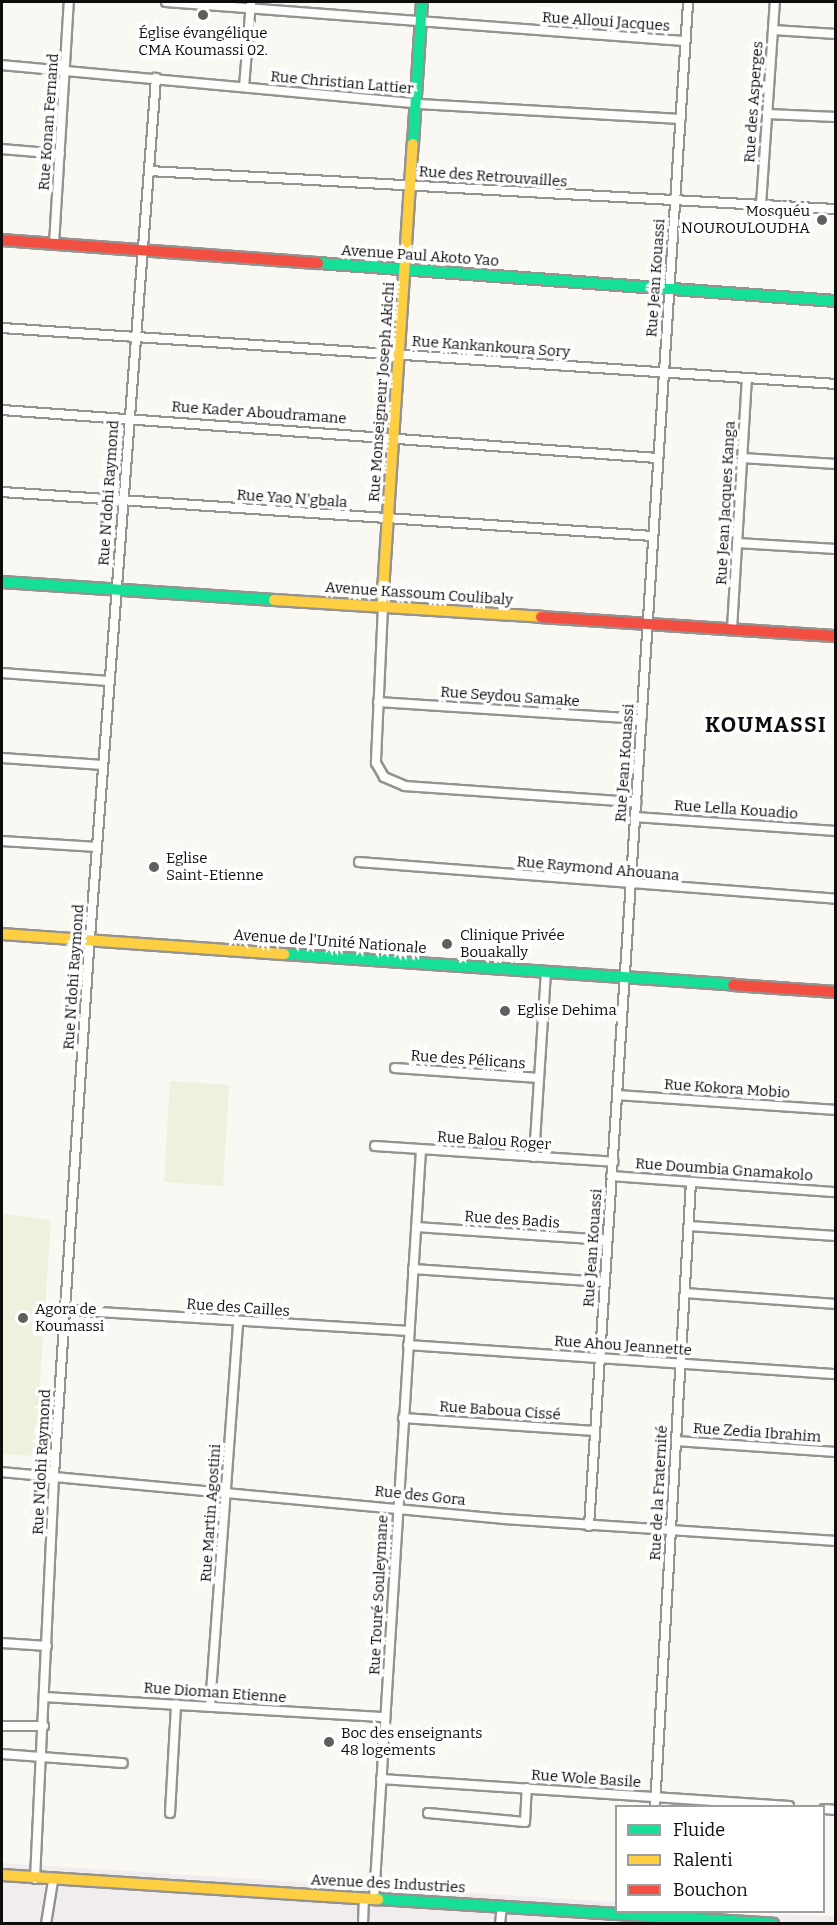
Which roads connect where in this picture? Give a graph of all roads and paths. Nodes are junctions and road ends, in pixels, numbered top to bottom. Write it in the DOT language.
graph roads {
  1 [pos="69,2"];
  2 [pos="166,2"];
  3 [pos="422,2"];
  4 [pos="688,2"];
  5 [pos="775,2"];
  6 [pos="251,5"];
  7 [pos="421,22"];
  8 [pos="773,30"];
  9 [pos="836,34"];
  10 [pos="684,41"];
  11 [pos="2,65"];
  12 [pos="66,70"];
  13 [pos="156,78"];
  14 [pos="244,87"];
  15 [pos="419,104"];
  16 [pos="766,114"];
  17 [pos="836,117"];
  18 [pos="681,119"];
  19 [pos="2,148"];
  20 [pos="60,153"];
  21 [pos="149,171"];
  22 [pos="412,185"];
  23 [pos="675,203"];
  24 [pos="761,205"];
  25 [pos="836,209"];
  26 [pos="2,240"];
  27 [pos="54,244"];
  28 [pos="142,251"];
  29 [pos="406,270"];
  30 [pos="669,287"];
  31 [pos="836,301"];
  32 [pos="2,328"];
  33 [pos="134,336"];
  34 [pos="400,354"];
  35 [pos="663,372"];
  36 [pos="747,378"];
  37 [pos="836,384"];
  38 [pos="2,410"];
  39 [pos="128,419"];
  40 [pos="393,435"];
  41 [pos="657,458"];
  42 [pos="742,458"];
  43 [pos="836,464"];
  44 [pos="2,492"];
  45 [pos="122,500"];
  46 [pos="387,520"];
  47 [pos="652,536"];
  48 [pos="737,543"];
  49 [pos="836,549"];
  50 [pos="2,582"];
  51 [pos="115,589"];
  52 [pos="382,606"];
  53 [pos="647,624"];
  54 [pos="732,629"];
  55 [pos="836,636"];
  56 [pos="2,673"];
  57 [pos="109,681"];
  58 [pos="378,702"];
  59 [pos="641,719"];
  60 [pos="2,758"];
  61 [pos="103,765"];
  62 [pos="636,802"];
  63 [pos="635,817"];
  64 [pos="836,831"];
  65 [pos="2,841"];
  66 [pos="97,847"];
  67 [pos="359,862"];
  68 [pos="630,886"];
  69 [pos="836,899"];
  70 [pos="2,934"];
  71 [pos="90,940"];
  72 [pos="546,972"];
  73 [pos="624,977"];
  74 [pos="836,992"];
  75 [pos="395,1068"];
  76 [pos="539,1078"];
  77 [pos="617,1095"];
  78 [pos="836,1110"];
  79 [pos="375,1146"];
  80 [pos="421,1149"];
  81 [pos="534,1157"];
  82 [pos="612,1162"];
  83 [pos="611,1176"];
  84 [pos="691,1182"];
  85 [pos="836,1192"];
  86 [pos="689,1226"];
  87 [pos="416,1227"];
  88 [pos="836,1236"];
  89 [pos="607,1240"];
  90 [pos="413,1269"];
  91 [pos="604,1282"];
  92 [pos="685,1293"];
  93 [pos="836,1304"];
  94 [pos="66,1310"];
  95 [pos="238,1321"];
  96 [pos="409,1331"];
  97 [pos="408,1345"];
  98 [pos="599,1358"];
  99 [pos="681,1364"];
  100 [pos="836,1374"];
  101 [pos="403,1418"];
  102 [pos="595,1431"];
  103 [pos="676,1441"];
  104 [pos="836,1452"];
  105 [pos="2,1472"];
  106 [pos="54,1475"];
  107 [pos="226,1493"];
  108 [pos="398,1507"];
  109 [pos="589,1526"];
  110 [pos="671,1530"];
  111 [pos="836,1541"];
  112 [pos="2,1642"];
  113 [pos="47,1646"];
  114 [pos="44,1697"];
  115 [pos="176,1704"];
  116 [pos="210,1706"];
  117 [pos="385,1717"];
  118 [pos="2,1726"];
  119 [pos="44,1726"];
  120 [pos="2,1754"];
  121 [pos="44,1757"];
  122 [pos="123,1762"];
  123 [pos="381,1779"];
  124 [pos="527,1788"];
  125 [pos="655,1797"];
  126 [pos="655,1805"];
  127 [pos="774,1805"];
  128 [pos="428,1812"];
  129 [pos="170,1813"];
  130 [pos="2,1875"];
  131 [pos="35,1879"];
  132 [pos="53,1881"];
  133 [pos="369,1898"];
  134 [pos="502,1905"];
  135 [pos="615,1911"];
  136 [pos="648,1913"];
  137 [pos="46,1923"];
  138 [pos="363,1923"];
  139 [pos="500,1923"];
  140 [pos="773,1923"];
  1 -- 12 [label="street, Rue Konan Fernand"];
  2 -- 6 [label="street, Rue Alloui Jacques"];
  3 -- 7 [label="street, Rue Monseigneur Joseph Akichi"];
  4 -- 10 [label="street, Rue Jean Kouassi"];
  5 -- 8 [label="street, Rue des Asperges"];
  6 -- 7 [label="street, Rue Alloui Jacques"];
  6 -- 14 [label="street"];
  7 -- 10 [label="street, Rue Alloui Jacques"];
  7 -- 15 [label="street, Rue Monseigneur Joseph Akichi"];
  8 -- 9 [label="street"];
  8 -- 16 [label="street, Rue des Asperges"];
  10 -- 18 [label="street, Rue Jean Kouassi"];
  11 -- 12 [label="street, Rue Christian Lattier"];
  12 -- 13 [label="street, Rue Christian Lattier"];
  12 -- 20 [label="street, Rue Konan Fernand"];
  13 -- 14 [label="street, Rue Christian Lattier"];
  13 -- 21 [label="street, Rue N'dohi Raymond"];
  14 -- 15 [label="street, Rue Christian Lattier"];
  15 -- 18 [label="street, Rue Christian Lattier"];
  15 -- 22 [label="street, Rue Monseigneur Joseph Akichi"];
  16 -- 17 [label="street"];
  16 -- 24 [label="street, Rue des Asperges"];
  18 -- 23 [label="street, Rue Jean Kouassi"];
  19 -- 20 [label="street"];
  20 -- 27 [label="street, Rue Konan Fernand"];
  21 -- 22 [label="street, Rue des Retrouvailles"];
  21 -- 28 [label="street, Rue N'dohi Raymond"];
  22 -- 23 [label="street, Rue des Retrouvailles"];
  22 -- 29 [label="street, Rue Monseigneur Joseph Akichi"];
  23 -- 24 [label="street, Rue des Retrouvailles"];
  23 -- 30 [label="street, Rue Jean Kouassi"];
  24 -- 25 [label="street, Rue des Retrouvailles"];
  26 -- 27 [label="street, Avenue Paul Akoto Yao"];
  27 -- 28 [label="street, Avenue Paul Akoto Yao"];
  28 -- 29 [label="street, Avenue Paul Akoto Yao"];
  28 -- 33 [label="street, Rue N'dohi Raymond"];
  29 -- 30 [label="street, Avenue Paul Akoto Yao"];
  29 -- 34 [label="street, Rue Monseigneur Joseph Akichi"];
  30 -- 31 [label="street, Avenue Paul Akoto Yao"];
  30 -- 35 [label="street, Rue Jean Kouassi"];
  32 -- 33 [label="street, Rue Kankankoura Sory"];
  33 -- 34 [label="street, Rue Kankankoura Sory"];
  33 -- 39 [label="street, Rue N'dohi Raymond"];
  34 -- 35 [label="street, Rue Kankankoura Sory"];
  34 -- 40 [label="street, Rue Monseigneur Joseph Akichi"];
  35 -- 36 [label="street, Rue Kankankoura Sory"];
  35 -- 41 [label="street, Rue Jean Kouassi"];
  36 -- 37 [label="street, Rue Kankankoura Sory"];
  36 -- 42 [label="street, Rue Jean Jacques Kanga"];
  38 -- 39 [label="street, Rue Kader Aboudramane"];
  39 -- 40 [label="street, Rue Kader Aboudramane"];
  39 -- 45 [label="street, Rue N'dohi Raymond"];
  40 -- 41 [label="street, Rue Kader Aboudramane"];
  40 -- 46 [label="street, Rue Monseigneur Joseph Akichi"];
  41 -- 47 [label="street, Rue Jean Kouassi"];
  42 -- 43 [label="street"];
  42 -- 48 [label="street, Rue Jean Jacques Kanga"];
  44 -- 45 [label="street, Rue Yao N'gbala"];
  45 -- 46 [label="street, Rue Yao N'gbala"];
  45 -- 51 [label="street, Rue N'dohi Raymond"];
  46 -- 47 [label="street, Rue Yao N'gbala"];
  46 -- 52 [label="street, Rue Monseigneur Joseph Akichi"];
  47 -- 53 [label="street, Rue Jean Kouassi"];
  48 -- 49 [label="street"];
  48 -- 54 [label="street, Rue Jean Jacques Kanga"];
  50 -- 51 [label="street, Avenue Kassoum Coulibaly"];
  51 -- 52 [label="street, Avenue Kassoum Coulibaly"];
  51 -- 57 [label="street, Rue N'dohi Raymond"];
  52 -- 53 [label="street, Avenue Kassoum Coulibaly"];
  52 -- 58 [label="street, Rue Monseigneur Joseph Akichi"];
  53 -- 54 [label="street, Avenue Kassoum Coulibaly"];
  53 -- 59 [label="street, Rue Jean Kouassi"];
  54 -- 55 [label="street, Avenue Kassoum Coulibaly"];
  56 -- 57 [label="street"];
  57 -- 61 [label="street, Rue N'dohi Raymond"];
  58 -- 59 [label="street, Rue Seydou Samake"];
  58 -- 62 [label="street, Rue Monseigneur Joseph Akichi"];
  59 -- 62 [label="street, Rue Jean Kouassi"];
  60 -- 61 [label="street"];
  61 -- 66 [label="street, Rue N'dohi Raymond"];
  62 -- 63 [label="street, Rue Jean Kouassi"];
  63 -- 64 [label="street, Rue Lella Kouadio"];
  63 -- 68 [label="street, Rue Jean Kouassi"];
  65 -- 66 [label="street"];
  66 -- 71 [label="street, Rue N'dohi Raymond"];
  67 -- 68 [label="street, Rue Raymond Ahouana"];
  68 -- 69 [label="street, Rue Raymond Ahouana"];
  68 -- 73 [label="street, Rue Jean Kouassi"];
  70 -- 71 [label="street, Avenue de l'Unité Nationale"];
  71 -- 72 [label="street, Avenue de l'Unité Nationale"];
  71 -- 94 [label="street, Rue N'dohi Raymond"];
  72 -- 73 [label="street, Avenue de l'Unité Nationale"];
  72 -- 76 [label="street"];
  73 -- 74 [label="street, Avenue de l'Unité Nationale"];
  73 -- 77 [label="street, Rue Jean Kouassi"];
  75 -- 76 [label="street, Rue des Pélicans"];
  76 -- 81 [label="street"];
  77 -- 78 [label="street, Rue Kokora Mobio"];
  77 -- 82 [label="street, Rue Jean Kouassi"];
  79 -- 80 [label="street, Rue Balou Roger"];
  80 -- 81 [label="street, Rue Balou Roger"];
  80 -- 87 [label="street, Rue Touré Souleymane"];
  81 -- 82 [label="street, Rue Balou Roger"];
  82 -- 83 [label="street, Rue Jean Kouassi"];
  83 -- 84 [label="street, Rue Doumbia Gnamakolo"];
  83 -- 89 [label="street, Rue Jean Kouassi"];
  84 -- 85 [label="street, Rue Doumbia Gnamakolo"];
  84 -- 86 [label="street, Rue de la Fraternité"];
  86 -- 88 [label="street"];
  86 -- 92 [label="street, Rue de la Fraternité"];
  87 -- 89 [label="street, Rue des Badis"];
  87 -- 90 [label="street, Rue Touré Souleymane"];
  89 -- 91 [label="street, Rue Jean Kouassi"];
  90 -- 91 [label="street"];
  90 -- 96 [label="street, Rue Touré Souleymane"];
  91 -- 98 [label="street, Rue Jean Kouassi"];
  92 -- 93 [label="street"];
  92 -- 99 [label="street, Rue de la Fraternité"];
  94 -- 95 [label="street, Rue des Cailles"];
  94 -- 106 [label="street, Rue N'dohi Raymond"];
  95 -- 96 [label="street, Rue des Cailles"];
  95 -- 107 [label="street, Rue Martin Agostini"];
  96 -- 97 [label="street, Rue Touré Souleymane"];
  97 -- 98 [label="street, Rue Ahou Jeannette"];
  97 -- 101 [label="street, Rue Touré Souleymane"];
  98 -- 99 [label="street, Rue Ahou Jeannette"];
  98 -- 102 [label="street, Rue Jean Kouassi"];
  99 -- 100 [label="street, Rue Ahou Jeannette"];
  99 -- 103 [label="street, Rue de la Fraternité"];
  101 -- 102 [label="street, Rue Baboua Cissé"];
  101 -- 108 [label="street, Rue Touré Souleymane"];
  102 -- 109 [label="street, Rue Jean Kouassi"];
  103 -- 104 [label="street, Rue Zedia Ibrahim"];
  103 -- 110 [label="street, Rue de la Fraternité"];
  105 -- 106 [label="street, Rue des Gora"];
  106 -- 107 [label="street, Rue des Gora"];
  106 -- 113 [label="street, Rue N'dohi Raymond"];
  107 -- 108 [label="street, Rue des Gora"];
  107 -- 116 [label="street, Rue Martin Agostini"];
  108 -- 109 [label="street, Rue des Gora"];
  108 -- 117 [label="street, Rue Touré Souleymane"];
  109 -- 110 [label="street, Rue des Gora"];
  110 -- 111 [label="street, Rue des Gora"];
  110 -- 125 [label="street, Rue de la Fraternité"];
  112 -- 113 [label="street"];
  113 -- 114 [label="street, Rue N'dohi Raymond"];
  114 -- 115 [label="street, Rue Dioman Etienne"];
  114 -- 119 [label="street, Rue N'dohi Raymond"];
  115 -- 116 [label="street, Rue Dioman Etienne"];
  115 -- 129 [label="street"];
  116 -- 117 [label="street, Rue Dioman Etienne"];
  117 -- 123 [label="street, Rue Touré Souleymane"];
  118 -- 119 [label="street"];
  119 -- 121 [label="street, Rue N'dohi Raymond"];
  120 -- 121 [label="street"];
  121 -- 122 [label="street"];
  121 -- 131 [label="street, Rue N'dohi Raymond"];
  123 -- 124 [label="street, Rue Wole Basile"];
  123 -- 133 [label="street, Rue Touré Souleymane"];
  124 -- 125 [label="street, Rue Wole Basile"];
  124 -- 128 [label="street"];
  125 -- 126 [label="street, Rue de la Fraternité"];
  125 -- 127 [label="street, Rue Wole Basile"];
  130 -- 131 [label="street, Avenue des Industries"];
  131 -- 132 [label="street, Avenue des Industries"];
  132 -- 133 [label="street, Avenue des Industries"];
  132 -- 137 [label="street"];
  133 -- 134 [label="street, Avenue des Industries"];
  133 -- 138 [label="street, Rue Touré Souleymane"];
  134 -- 135 [label="street, Avenue des Industries"];
  134 -- 139 [label="street"];
  136 -- 140 [label="street, Avenue des Industries"];
}
